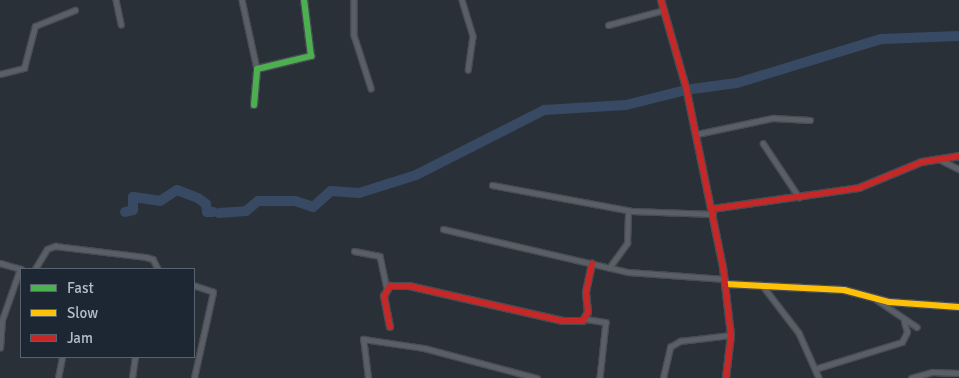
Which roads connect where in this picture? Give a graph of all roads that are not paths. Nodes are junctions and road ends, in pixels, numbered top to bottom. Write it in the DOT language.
graph roads {
  1 [pos="116,0"];
  2 [pos="242,0"];
  3 [pos="304,0"];
  4 [pos="354,0"];
  5 [pos="661,0"];
  6 [pos="464,1"];
  7 [pos="75,10"];
  8 [pos="664,10"];
  9 [pos="121,24"];
  10 [pos="608,25"];
  11 [pos="257,69"];
  12 [pos="468,70"];
  13 [pos="0,74"];
  14 [pos="371,88"];
  15 [pos="254,106"];
  16 [pos="810,120"];
  17 [pos="697,134"];
  18 [pos="764,144"];
  19 [pos="959,156"];
  20 [pos="941,160"];
  21 [pos="959,169"];
  22 [pos="492,185"];
  23 [pos="800,198"];
  24 [pos="628,211"];
  25 [pos="712,211"];
  26 [pos="443,228"];
  27 [pos="354,251"];
  28 [pos="0,263"];
  29 [pos="592,264"];
  30 [pos="36,268"];
  31 [pos="158,268"];
  32 [pos="608,268"];
  33 [pos="20,269"];
  34 [pos="20,272"];
  35 [pos="725,282"];
  36 [pos="762,285"];
  37 [pos="195,286"];
  38 [pos="387,288"];
  39 [pos="876,299"];
  40 [pos="959,307"];
  41 [pos="586,319"];
  42 [pos="904,322"];
  43 [pos="390,327"];
  44 [pos="917,327"];
  45 [pos="731,335"];
  46 [pos="0,348"];
  47 [pos="62,358"];
  48 [pos="135,358"];
  49 [pos="815,369"];
  50 [pos="959,373"];
  51 [pos="58,378"];
  52 [pos="132,378"];
  53 [pos="194,378"];
  54 [pos="368,378"];
  55 [pos="537,378"];
  56 [pos="600,378"];
  57 [pos="663,378"];
  58 [pos="726,378"];
  59 [pos="819,378"];
  60 [pos="912,378"];
  1 -- 9 [label="street"];
  2 -- 11 [label="street"];
  3 -- 11 [label="street"];
  4 -- 14 [label="street"];
  5 -- 8 [label="street"];
  6 -- 12 [label="street"];
  7 -- 13 [label="street"];
  8 -- 10 [label="street"];
  8 -- 17 [label="street"];
  11 -- 15 [label="street"];
  16 -- 17 [label="street"];
  17 -- 25 [label="street"];
  18 -- 23 [label="street"];
  19 -- 20 [label="street"];
  20 -- 21 [label="street"];
  20 -- 23 [label="street"];
  22 -- 24 [label="street"];
  23 -- 25 [label="street"];
  24 -- 25 [label="street"];
  24 -- 32 [label="street"];
  25 -- 35 [label="street"];
  26 -- 29 [label="street"];
  27 -- 38 [label="street"];
  28 -- 33 [label="street"];
  29 -- 32 [label="street"];
  29 -- 41 [label="street"];
  30 -- 31 [label="street"];
  32 -- 35 [label="street"];
  34 -- 46 [label="street"];
  35 -- 36 [label="street"];
  35 -- 45 [label="street"];
  36 -- 39 [label="street"];
  36 -- 49 [label="street"];
  37 -- 53 [label="street"];
  38 -- 41 [label="street"];
  38 -- 43 [label="street"];
  39 -- 40 [label="street"];
  39 -- 42 [label="street"];
  41 -- 56 [label="street"];
  42 -- 44 [label="street"];
  42 -- 49 [label="street"];
  45 -- 57 [label="street"];
  45 -- 58 [label="street"];
  47 -- 51 [label="street"];
  48 -- 52 [label="street"];
  49 -- 59 [label="street"];
  50 -- 60 [label="street"];
  54 -- 55 [label="street"];
}
